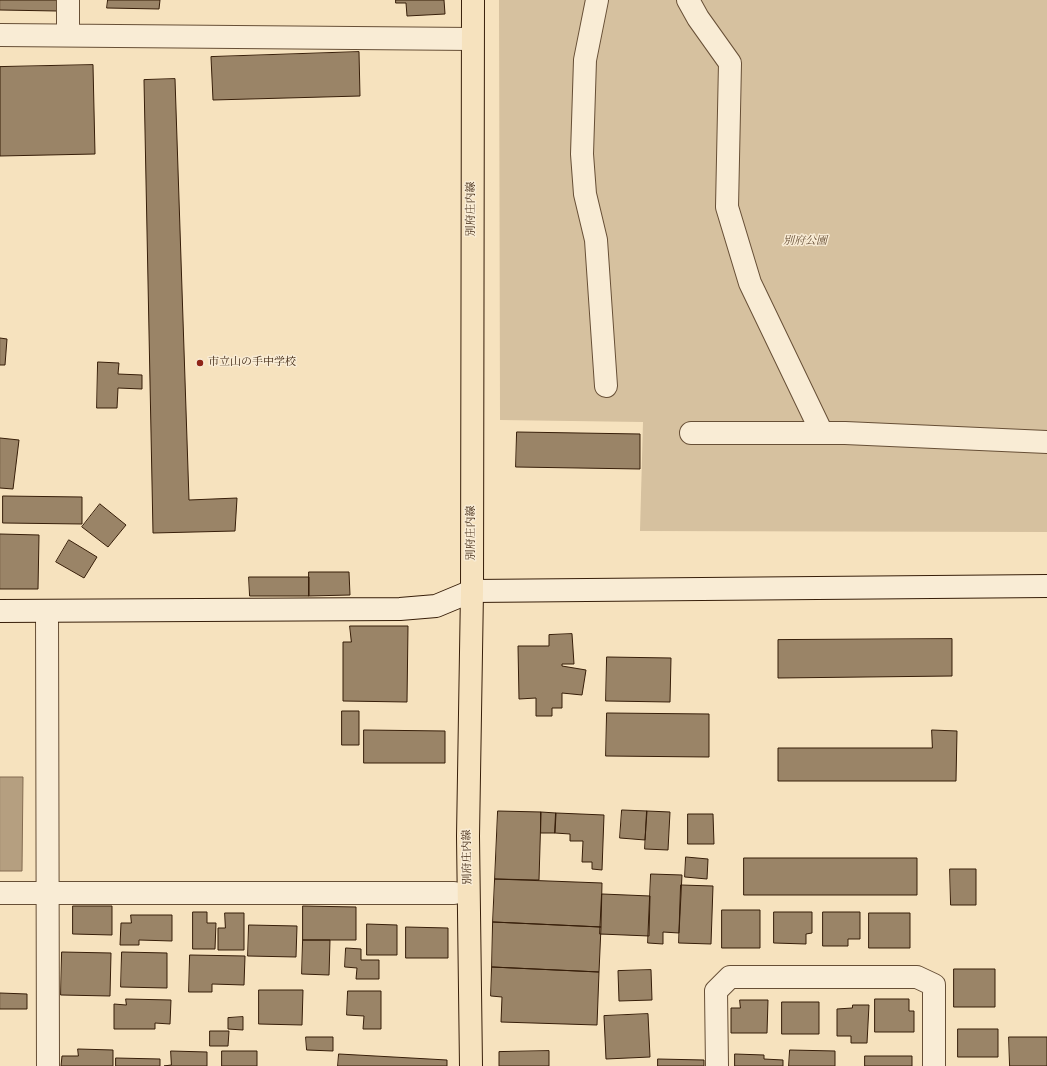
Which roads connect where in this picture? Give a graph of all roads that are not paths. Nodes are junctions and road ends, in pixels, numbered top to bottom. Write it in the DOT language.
graph roads {
  1 [pos="68,0"];
  2 [pos="473,0"];
  3 [pos="597,0"];
  4 [pos="688,0"];
  5 [pos="0,35"];
  6 [pos="68,35"];
  7 [pos="472,39"];
  8 [pos="606,386"];
  9 [pos="692,433"];
  10 [pos="822,433"];
  11 [pos="1047,442"];
  12 [pos="1047,586"];
  13 [pos="472,591"];
  14 [pos="0,611"];
  15 [pos="47,611"];
  16 [pos="0,893"];
  17 [pos="48,893"];
  18 [pos="454,893"];
  19 [pos="48,1066"];
  20 [pos="472,1066"];
  21 [pos="717,1066"];
  22 [pos="934,1066"];
  1 -- 6 [label="street"];
  2 -- 7 [label="main road, 別府庄内線"];
  3 -- 8 [label="street"];
  4 -- 10 [label="street"];
  5 -- 6 [label="street"];
  6 -- 7 [label="street"];
  7 -- 13 [label="main road, 別府庄内線"];
  9 -- 10 [label="street"];
  10 -- 11 [label="street"];
  12 -- 13 [label="street"];
  13 -- 15 [label="street"];
  13 -- 20 [label="main road, 別府庄内線"];
  14 -- 15 [label="street"];
  15 -- 17 [label="street"];
  16 -- 17 [label="street"];
  17 -- 18 [label="street"];
  17 -- 19 [label="street"];
  21 -- 22 [label="street"];
}
